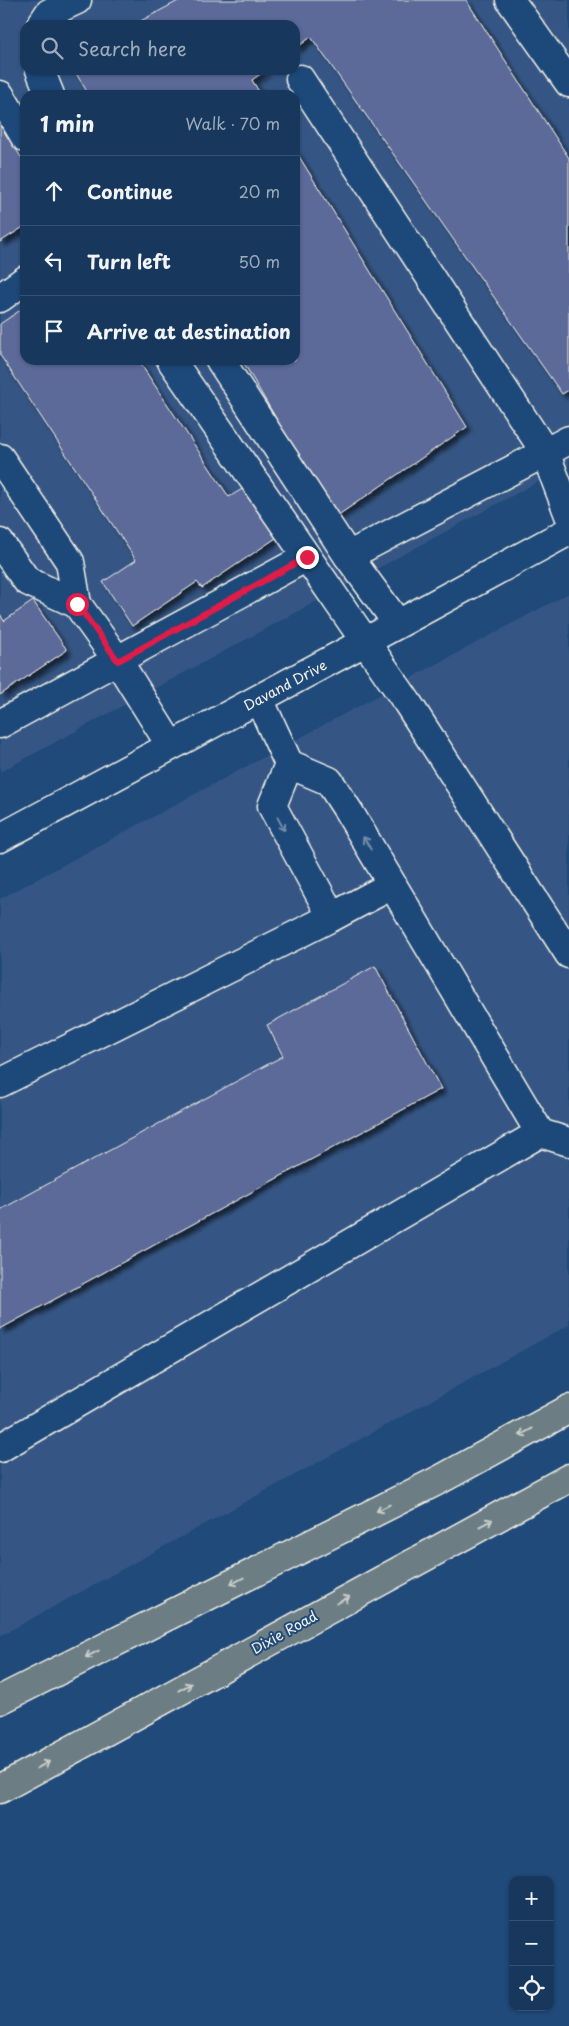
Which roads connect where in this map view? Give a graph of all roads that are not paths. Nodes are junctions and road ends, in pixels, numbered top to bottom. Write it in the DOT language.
graph roads {
  1 [pos="77,0"];
  2 [pos="510,0"];
  3 [pos="44,20"];
  4 [pos="42,75"];
  5 [pos="300,79"];
  6 [pos="569,84"];
  7 [pos="48,90"];
  8 [pos="0,95"];
  9 [pos="20,129"];
  10 [pos="20,284"];
  11 [pos="0,298"];
  12 [pos="174,365"];
  13 [pos="223,365"];
  14 [pos="569,440"];
  15 [pos="545,452"];
  16 [pos="0,458"];
  17 [pos="569,515"];
  18 [pos="569,531"];
  19 [pos="0,543"];
  20 [pos="348,556"];
  21 [pos="307,557"];
  22 [pos="77,604"];
  23 [pos="398,624"];
  24 [pos="366,642"];
  25 [pos="118,661"];
  26 [pos="259,699"];
  27 [pos="0,724"];
  28 [pos="171,746"];
  29 [pos="289,764"];
  30 [pos="0,838"];
  31 [pos="392,885"];
  32 [pos="332,917"];
  33 [pos="569,954"];
  34 [pos="0,1083"];
  35 [pos="540,1133"];
  36 [pos="569,1142"];
  37 [pos="569,1409"];
  38 [pos="0,1448"];
  39 [pos="569,1478"];
  40 [pos="0,1700"];
  41 [pos="0,1789"];
  1 -- 3 [label="street"];
  2 -- 6 [label="street"];
  4 -- 7 [label="street"];
  5 -- 15 [label="street"];
  8 -- 9 [label="street"];
  10 -- 11 [label="street"];
  12 -- 21 [label="street"];
  13 -- 20 [label="street"];
  14 -- 15 [label="street"];
  15 -- 17 [label="street"];
  15 -- 20 [label="street"];
  16 -- 22 [label="street"];
  18 -- 23 [label="street, Davand Drive"];
  19 -- 22 [label="street"];
  20 -- 23 [label="street"];
  21 -- 24 [label="street"];
  21 -- 25 [label="street"];
  22 -- 25 [label="street"];
  23 -- 24 [label="street, Davand Drive"];
  24 -- 26 [label="street, Davand Drive"];
  24 -- 33 [label="street"];
  25 -- 27 [label="street"];
  25 -- 28 [label="street"];
  26 -- 28 [label="street, Davand Drive"];
  26 -- 29 [label="street"];
  28 -- 30 [label="street, Davand Drive"];
  31 -- 29 [label="street, one-way"];
  29 -- 32 [label="street, one-way"];
  31 -- 32 [label="street"];
  31 -- 35 [label="street"];
  32 -- 34 [label="street"];
  35 -- 36 [label="street"];
  35 -- 38 [label="street"];
  37 -- 40 [label="main road, one-way"];
  41 -- 39 [label="main road, Dixie Road, one-way"];
}
